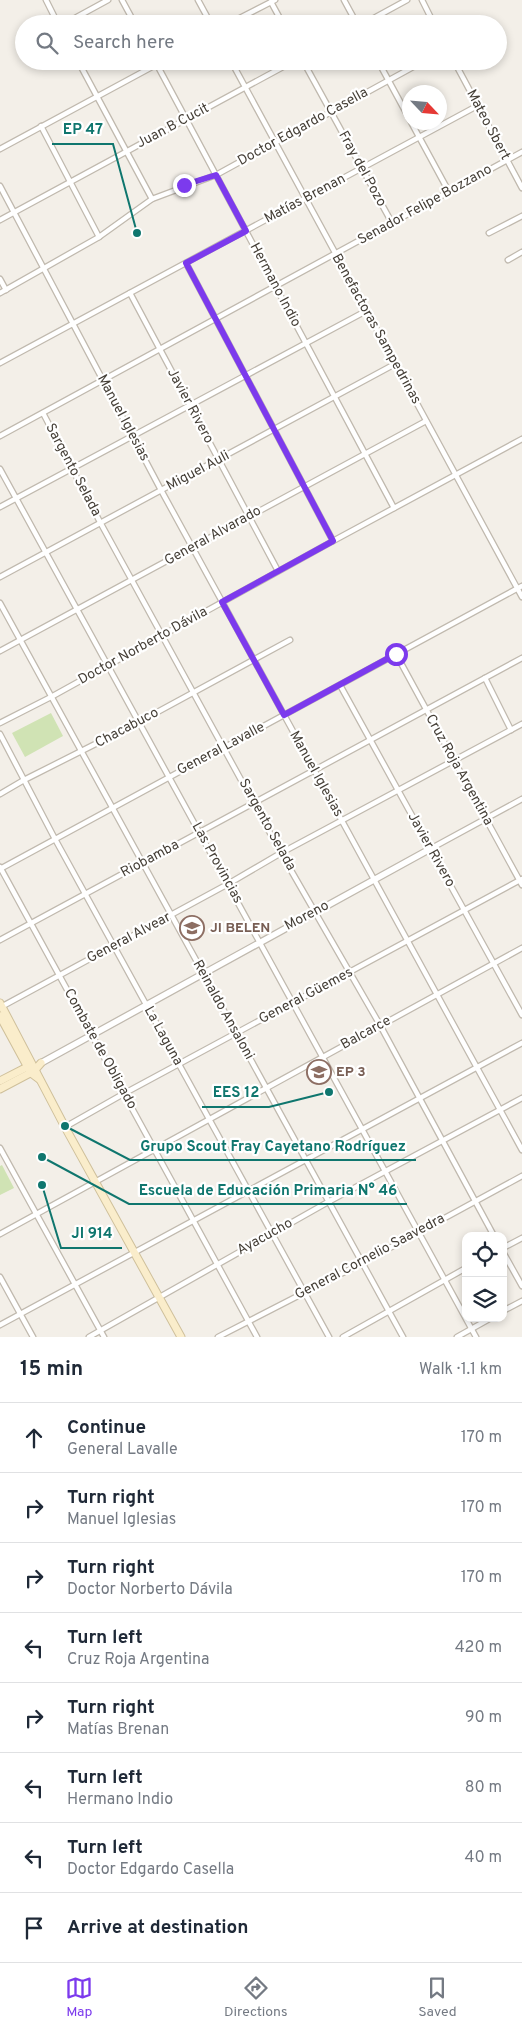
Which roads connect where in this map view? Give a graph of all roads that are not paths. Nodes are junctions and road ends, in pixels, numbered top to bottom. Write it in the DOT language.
graph roads {
  1 [pos="46,0"];
  2 [pos="108,0"];
  3 [pos="122,0"];
  4 [pos="198,0"];
  5 [pos="344,0"];
  6 [pos="407,0"];
  7 [pos="422,0"];
  8 [pos="273,1"];
  9 [pos="54,15"];
  10 [pos="80,15"];
  11 [pos="130,15"];
  12 [pos="206,15"];
  13 [pos="246,15"];
  14 [pos="279,15"];
  15 [pos="352,15"];
  16 [pos="380,15"];
  17 [pos="430,15"];
  18 [pos="83,70"];
  19 [pos="144,70"];
  20 [pos="160,70"];
  21 [pos="236,70"];
  22 [pos="278,70"];
  23 [pos="308,70"];
  24 [pos="382,70"];
  25 [pos="408,70"];
  26 [pos="459,70"];
  27 [pos="388,81"];
  28 [pos="246,88"];
  29 [pos="97,98"];
  30 [pos="402,106"];
  31 [pos="477,106"];
  32 [pos="331,112"];
  33 [pos="186,119"];
  34 [pos="41,126"];
  35 [pos="415,130"];
  36 [pos="419,138"];
  37 [pos="275,143"];
  38 [pos="0,149"];
  39 [pos="126,152"];
  40 [pos="522,152"];
  41 [pos="507,160"];
  42 [pos="362,168"];
  43 [pos="216,175"];
  44 [pos="71,182"];
  45 [pos="0,186"];
  46 [pos="522,188"];
  47 [pos="449,192"];
  48 [pos="152,199"];
  49 [pos="306,199"];
  50 [pos="14,212"];
  51 [pos="522,216"];
  52 [pos="0,220"];
  53 [pos="392,223"];
  54 [pos="246,231"];
  55 [pos="489,233"];
  56 [pos="99,237"];
  57 [pos="522,252"];
  58 [pos="335,254"];
  59 [pos="508,260"];
  60 [pos="186,263"];
  61 [pos="45,268"];
  62 [pos="0,279"];
  63 [pos="276,286"];
  64 [pos="6,290"];
  65 [pos="0,293"];
  66 [pos="130,293"];
  67 [pos="366,311"];
  68 [pos="215,319"];
  69 [pos="72,324"];
  70 [pos="306,343"];
  71 [pos="160,349"];
  72 [pos="0,363"];
  73 [pos="395,364"];
  74 [pos="245,374"];
  75 [pos="102,380"];
  76 [pos="335,397"];
  77 [pos="190,405"];
  78 [pos="43,413"];
  79 [pos="426,421"];
  80 [pos="274,430"];
  81 [pos="0,436"];
  82 [pos="133,437"];
  83 [pos="522,438"];
  84 [pos="366,453"];
  85 [pos="219,460"];
  86 [pos="73,468"];
  87 [pos="0,469"];
  88 [pos="456,475"];
  89 [pos="304,486"];
  90 [pos="161,490"];
  91 [pos="16,498"];
  92 [pos="0,507"];
  93 [pos="394,508"];
  94 [pos="249,516"];
  95 [pos="100,522"];
  96 [pos="333,541"];
  97 [pos="193,547"];
  98 [pos="45,552"];
  99 [pos="278,571"];
  100 [pos="0,577"];
  101 [pos="132,580"];
  102 [pos="520,587"];
  103 [pos="522,597"];
  104 [pos="222,602"];
  105 [pos="0,603"];
  106 [pos="78,610"];
  107 [pos="162,636"];
  108 [pos="20,640"];
  109 [pos="290,640"];
  110 [pos="0,651"];
  111 [pos="396,654"];
  112 [pos="522,658"];
  113 [pos="254,660"];
  114 [pos="108,665"];
  115 [pos="485,678"];
  116 [pos="340,684"];
  117 [pos="193,692"];
  118 [pos="51,697"];
  119 [pos="426,710"];
  120 [pos="284,715"];
  121 [pos="139,722"];
  122 [pos="0,723"];
  123 [pos="522,724"];
  124 [pos="512,730"];
  125 [pos="0,734"];
  126 [pos="371,740"];
  127 [pos="224,748"];
  128 [pos="82,752"];
  129 [pos="454,760"];
  130 [pos="314,770"];
  131 [pos="169,777"];
  132 [pos="24,780"];
  133 [pos="398,790"];
  134 [pos="0,794"];
  135 [pos="522,800"];
  136 [pos="254,803"];
  137 [pos="112,808"];
  138 [pos="486,819"];
  139 [pos="342,820"];
  140 [pos="200,832"];
  141 [pos="55,839"];
  142 [pos="430,849"];
  143 [pos="281,853"];
  144 [pos="142,863"];
  145 [pos="0,868"];
  146 [pos="374,880"];
  147 [pos="521,882"];
  148 [pos="228,884"];
  149 [pos="85,894"];
  150 [pos="464,910"];
  151 [pos="316,912"];
  152 [pos="171,915"];
  153 [pos="30,924"];
  154 [pos="0,940"];
  155 [pos="408,941"];
  156 [pos="260,942"];
  157 [pos="114,947"];
  158 [pos="522,948"];
  159 [pos="494,964"];
  160 [pos="350,972"];
  161 [pos="203,973"];
  162 [pos="59,975"];
  163 [pos="437,994"];
  164 [pos="294,1003"];
  165 [pos="1,1006"];
  166 [pos="146,1006"];
  167 [pos="522,1015"];
  168 [pos="0,1016"];
  169 [pos="380,1025"];
  170 [pos="236,1034"];
  171 [pos="93,1035"];
  172 [pos="522,1043"];
  173 [pos="323,1057"];
  174 [pos="179,1065"];
  175 [pos="34,1067"];
  176 [pos="477,1067"];
  177 [pos="0,1081"];
  178 [pos="266,1088"];
  179 [pos="0,1090"];
  180 [pos="125,1093"];
  181 [pos="419,1098"];
  182 [pos="522,1098"];
  183 [pos="500,1110"];
  184 [pos="209,1119"];
  185 [pos="64,1127"];
  186 [pos="361,1129"];
  187 [pos="442,1142"];
  188 [pos="0,1148"];
  189 [pos="154,1148"];
  190 [pos="522,1150"];
  191 [pos="6,1157"];
  192 [pos="0,1160"];
  193 [pos="306,1160"];
  194 [pos="386,1172"];
  195 [pos="522,1176"];
  196 [pos="95,1182"];
  197 [pos="249,1190"];
  198 [pos="475,1200"];
  199 [pos="328,1202"];
  200 [pos="36,1213"];
  201 [pos="194,1220"];
  202 [pos="418,1232"];
  203 [pos="492,1232"];
  204 [pos="272,1233"];
  205 [pos="0,1234"];
  206 [pos="522,1238"];
  207 [pos="507,1246"];
  208 [pos="135,1253"];
  209 [pos="507,1259"];
  210 [pos="362,1262"];
  211 [pos="217,1263"];
  212 [pos="462,1270"];
  213 [pos="0,1277"];
  214 [pos="444,1280"];
  215 [pos="75,1284"];
  216 [pos="522,1286"];
  217 [pos="304,1293"];
  218 [pos="158,1296"];
  219 [pos="522,1301"];
  220 [pos="507,1309"];
  221 [pos="389,1312"];
  222 [pos="21,1314"];
  223 [pos="248,1321"];
  224 [pos="483,1322"];
  225 [pos="0,1325"];
  226 [pos="471,1329"];
  227 [pos="100,1331"];
  228 [pos="34,1337"];
  229 [pos="88,1337"];
  230 [pos="104,1337"];
  231 [pos="181,1337"];
  232 [pos="218,1337"];
  233 [pos="257,1337"];
  234 [pos="329,1337"];
  235 [pos="343,1337"];
  236 [pos="403,1337"];
  237 [pos="457,1337"];
  238 [pos="476,1337"];
  1 -- 9 [label="street"];
  2 -- 10 [label="street"];
  3 -- 11 [label="street"];
  4 -- 12 [label="street"];
  5 -- 15 [label="street"];
  6 -- 16 [label="street"];
  7 -- 17 [label="street"];
  8 -- 13 [label="street"];
  8 -- 14 [label="street"];
  18 -- 29 [label="street"];
  19 -- 29 [label="street"];
  20 -- 33 [label="street, Hermano Indio"];
  21 -- 28 [label="street, Benefactoras Sampedrinas"];
  22 -- 28 [label="street, Juan B Cucit"];
  23 -- 32 [label="street, Fray del Pozo"];
  24 -- 27 [label="street"];
  25 -- 27 [label="street, Doctor Edgardo Casella"];
  26 -- 31 [label="street, Mateo Sbert"];
  27 -- 30 [label="street"];
  27 -- 32 [label="street, Doctor Edgardo Casella"];
  28 -- 33 [label="street, Juan B Cucit"];
  28 -- 37 [label="street, Benefactoras Sampedrinas"];
  29 -- 34 [label="street"];
  29 -- 39 [label="street"];
  31 -- 36 [label="street, Matías Brenan"];
  31 -- 41 [label="street, Mateo Sbert"];
  32 -- 37 [label="street, Doctor Edgardo Casella"];
  32 -- 42 [label="street, Fray del Pozo"];
  33 -- 39 [label="street, Juan B Cucit"];
  33 -- 43 [label="street, Hermano Indio"];
  34 -- 38 [label="street"];
  34 -- 44 [label="street"];
  35 -- 36 [label="street"];
  36 -- 42 [label="street, Matías Brenan"];
  36 -- 47 [label="street"];
  37 -- 43 [label="street, Doctor Edgardo Casella"];
  37 -- 49 [label="street, Benefactoras Sampedrinas"];
  39 -- 44 [label="street, Juan B Cucit"];
  39 -- 48 [label="street"];
  40 -- 41 [label="street, Senador Felipe Bozzano"];
  41 -- 46 [label="street, Mateo Sbert"];
  41 -- 47 [label="street, Senador Felipe Bozzano"];
  42 -- 49 [label="street, Matías Brenan"];
  42 -- 53 [label="street, Fray del Pozo"];
  43 -- 48 [label="street, Doctor Edgardo Casella"];
  43 -- 54 [label="street, Hermano Indio"];
  44 -- 50 [label="street, Juan B Cucit"];
  44 -- 56 [label="street"];
  45 -- 50 [label="street, Manuel Iglesias"];
  47 -- 53 [label="street, Senador Felipe Bozzano"];
  48 -- 56 [label="street, Doctor Edgardo Casella"];
  49 -- 54 [label="street, Matías Brenan"];
  49 -- 58 [label="street, Benefactoras Sampedrinas"];
  50 -- 52 [label="street, Juan B Cucit"];
  50 -- 61 [label="street, Manuel Iglesias"];
  51 -- 55 [label="street"];
  53 -- 58 [label="street, Senador Felipe Bozzano"];
  54 -- 60 [label="street, Matías Brenan"];
  54 -- 63 [label="street, Hermano Indio"];
  56 -- 61 [label="street, Doctor Edgardo Casella"];
  57 -- 59 [label="street"];
  58 -- 63 [label="street, Senador Felipe Bozzano"];
  58 -- 67 [label="street, Benefactoras Sampedrinas"];
  60 -- 66 [label="street, Matías Brenan"];
  60 -- 68 [label="street"];
  61 -- 64 [label="street, Doctor Edgardo Casella"];
  61 -- 69 [label="street, Manuel Iglesias"];
  62 -- 64 [label="street"];
  63 -- 68 [label="street, Senador Felipe Bozzano"];
  63 -- 70 [label="street, Hermano Indio"];
  64 -- 65 [label="street, Doctor Edgardo Casella"];
  66 -- 69 [label="street, Matías Brenan"];
  66 -- 71 [label="street, Javier Rivero"];
  67 -- 70 [label="street"];
  67 -- 73 [label="street, Benefactoras Sampedrinas"];
  68 -- 71 [label="street, Senador Felipe Bozzano"];
  68 -- 74 [label="street"];
  69 -- 72 [label="street, Matías Brenan"];
  69 -- 75 [label="street, Manuel Iglesias"];
  70 -- 74 [label="street"];
  70 -- 76 [label="street, Hermano Indio"];
  71 -- 75 [label="street, Senador Felipe Bozzano"];
  71 -- 77 [label="street, Javier Rivero"];
  73 -- 76 [label="street, Miguel Auli"];
  73 -- 79 [label="street, Benefactoras Sampedrinas"];
  74 -- 77 [label="street"];
  74 -- 80 [label="street"];
  75 -- 78 [label="street, Senador Felipe Bozzano"];
  75 -- 82 [label="street, Manuel Iglesias"];
  76 -- 80 [label="street, Miguel Auli"];
  76 -- 84 [label="street, Hermano Indio"];
  77 -- 82 [label="street"];
  77 -- 85 [label="street, Javier Rivero"];
  78 -- 81 [label="street, Senador Felipe Bozzano"];
  78 -- 86 [label="street, Sargento Selada"];
  79 -- 84 [label="street, General Alvarado"];
  79 -- 88 [label="street, Benefactoras Sampedrinas"];
  80 -- 85 [label="street, Miguel Auli"];
  80 -- 89 [label="street"];
  82 -- 86 [label="street"];
  82 -- 90 [label="street, Manuel Iglesias"];
  83 -- 88 [label="street, Doctor Norberto Dávila"];
  84 -- 89 [label="street, General Alvarado"];
  84 -- 93 [label="street, Hermano Indio"];
  85 -- 90 [label="street, Miguel Auli"];
  85 -- 94 [label="street, Javier Rivero"];
  86 -- 91 [label="street"];
  86 -- 95 [label="street, Sargento Selada"];
  87 -- 91 [label="street, Las Provincias"];
  88 -- 93 [label="street, Doctor Norberto Dávila"];
  88 -- 102 [label="street, Benefactoras Sampedrinas"];
  89 -- 94 [label="street, General Alvarado"];
  89 -- 96 [label="street"];
  90 -- 95 [label="street, Miguel Auli"];
  90 -- 97 [label="street, Manuel Iglesias"];
  91 -- 92 [label="street"];
  91 -- 98 [label="street, Las Provincias"];
  93 -- 96 [label="street, Doctor Norberto Dávila"];
  94 -- 97 [label="street, General Alvarado"];
  94 -- 99 [label="street, Javier Rivero"];
  95 -- 98 [label="street, Miguel Auli"];
  95 -- 101 [label="street, Sargento Selada"];
  96 -- 99 [label="street, Doctor Norberto Dávila"];
  97 -- 101 [label="street, General Alvarado"];
  97 -- 104 [label="street, Manuel Iglesias"];
  98 -- 100 [label="street, Miguel Auli"];
  98 -- 106 [label="street, Las Provincias"];
  99 -- 104 [label="street, Doctor Norberto Dávila"];
  101 -- 106 [label="street, General Alvarado"];
  101 -- 107 [label="street, Sargento Selada"];
  102 -- 103 [label="street, Benefactoras Sampedrinas"];
  102 -- 111 [label="street, General Lavalle"];
  104 -- 107 [label="street, Doctor Norberto Dávila"];
  104 -- 113 [label="street, Manuel Iglesias"];
  105 -- 108 [label="street, Reinaldo Ansaloni"];
  106 -- 108 [label="street, General Alvarado"];
  106 -- 114 [label="street, Las Provincias"];
  107 -- 114 [label="street, Doctor Norberto Dávila"];
  107 -- 117 [label="street, Sargento Selada"];
  108 -- 110 [label="street, General Alvarado"];
  108 -- 118 [label="street, Reinaldo Ansaloni"];
  109 -- 113 [label="street, Chacabuco"];
  111 -- 116 [label="street, General Lavalle"];
  111 -- 119 [label="street, Cruz Roja Argentina"];
  112 -- 115 [label="street, Riobamba"];
  113 -- 117 [label="street, Chacabuco"];
  113 -- 120 [label="street, Manuel Iglesias"];
  114 -- 118 [label="street, Doctor Norberto Dávila"];
  114 -- 121 [label="street, Las Provincias"];
  115 -- 119 [label="street, Riobamba"];
  115 -- 124 [label="street"];
  116 -- 120 [label="street, General Lavalle"];
  116 -- 126 [label="street, Javier Rivero"];
  117 -- 121 [label="street, Chacabuco"];
  117 -- 127 [label="street, Sargento Selada"];
  118 -- 122 [label="street, Doctor Norberto Dávila"];
  118 -- 128 [label="street, Reinaldo Ansaloni"];
  119 -- 126 [label="street, Riobamba"];
  119 -- 129 [label="street, Cruz Roja Argentina"];
  120 -- 127 [label="street, General Lavalle"];
  120 -- 130 [label="street, Manuel Iglesias"];
  121 -- 128 [label="street, Chacabuco"];
  121 -- 131 [label="street, Las Provincias"];
  123 -- 124 [label="street, General Alvear"];
  124 -- 129 [label="street, General Alvear"];
  125 -- 132 [label="street, La Laguna"];
  126 -- 130 [label="street, Riobamba"];
  126 -- 133 [label="street, Javier Rivero"];
  127 -- 131 [label="street, General Lavalle"];
  127 -- 136 [label="street, Sargento Selada"];
  128 -- 132 [label="street, Chacabuco"];
  128 -- 137 [label="street, Reinaldo Ansaloni"];
  129 -- 133 [label="street, General Alvear"];
  129 -- 138 [label="street, Cruz Roja Argentina"];
  130 -- 136 [label="street, Riobamba"];
  130 -- 139 [label="street, Manuel Iglesias"];
  131 -- 137 [label="street, General Lavalle"];
  131 -- 140 [label="street, Las Provincias"];
  132 -- 134 [label="street, Chacabuco"];
  132 -- 141 [label="street, La Laguna"];
  133 -- 139 [label="street, General Alvear"];
  133 -- 142 [label="street, Javier Rivero"];
  135 -- 138 [label="street, Moreno"];
  136 -- 140 [label="street, Riobamba"];
  136 -- 143 [label="street, Sargento Selada"];
  137 -- 141 [label="street, General Lavalle"];
  137 -- 144 [label="street, Reinaldo Ansaloni"];
  138 -- 142 [label="street, Moreno"];
  138 -- 147 [label="street, Cruz Roja Argentina"];
  139 -- 143 [label="street, General Alvear"];
  139 -- 146 [label="street, Manuel Iglesias"];
  140 -- 144 [label="street, Riobamba"];
  140 -- 148 [label="street, Las Provincias"];
  141 -- 145 [label="street, General Lavalle"];
  141 -- 149 [label="street, La Laguna"];
  142 -- 146 [label="street, Moreno"];
  142 -- 150 [label="street, Javier Rivero"];
  143 -- 148 [label="street, General Alvear"];
  143 -- 151 [label="street, Sargento Selada"];
  144 -- 149 [label="street, Riobamba"];
  144 -- 152 [label="street, Reinaldo Ansaloni"];
  145 -- 153 [label="street, Combate de Obligado"];
  146 -- 151 [label="street, Moreno"];
  146 -- 155 [label="street, Manuel Iglesias"];
  147 -- 150 [label="street, General Güemes"];
  148 -- 152 [label="street, General Alvear"];
  148 -- 156 [label="street, Las Provincias"];
  149 -- 153 [label="street, Riobamba"];
  149 -- 157 [label="street, La Laguna"];
  150 -- 155 [label="street, General Güemes"];
  150 -- 159 [label="street, Javier Rivero"];
  151 -- 156 [label="street, Moreno"];
  151 -- 160 [label="street, Sargento Selada"];
  152 -- 157 [label="street, General Alvear"];
  152 -- 161 [label="street, Reinaldo Ansaloni"];
  153 -- 154 [label="street, Riobamba"];
  153 -- 162 [label="street, Combate de Obligado"];
  155 -- 160 [label="street, General Güemes"];
  155 -- 163 [label="street, Manuel Iglesias"];
  156 -- 161 [label="street, Moreno"];
  156 -- 164 [label="street, Las Provincias"];
  157 -- 162 [label="street, General Alvear"];
  157 -- 166 [label="street, La Laguna"];
  158 -- 159 [label="street, Balcarce"];
  159 -- 163 [label="street, Balcarce"];
  159 -- 167 [label="street, Javier Rivero"];
  160 -- 164 [label="street, General Güemes"];
  160 -- 169 [label="street, Sargento Selada"];
  161 -- 166 [label="street, Moreno"];
  161 -- 170 [label="street, Reinaldo Ansaloni"];
  162 -- 165 [label="street, General Alvear"];
  162 -- 171 [label="street, Combate de Obligado"];
  163 -- 169 [label="street, Balcarce"];
  163 -- 176 [label="street, Manuel Iglesias"];
  164 -- 170 [label="street, General Güemes"];
  164 -- 173 [label="street, Las Provincias"];
  165 -- 175 [label="main road"];
  166 -- 171 [label="street, Moreno"];
  166 -- 174 [label="street, La Laguna"];
  168 -- 175 [label="main road"];
  169 -- 173 [label="street, Balcarce"];
  169 -- 181 [label="street, Sargento Selada"];
  170 -- 174 [label="street, General Güemes"];
  170 -- 178 [label="street, Reinaldo Ansaloni"];
  171 -- 175 [label="street, Moreno"];
  171 -- 180 [label="street, Combate de Obligado"];
  172 -- 176 [label="street"];
  173 -- 178 [label="street, Balcarce"];
  173 -- 186 [label="street, Las Provincias"];
  174 -- 180 [label="street, General Güemes"];
  174 -- 184 [label="street, La Laguna"];
  175 -- 177 [label="main road"];
  175 -- 179 [label="main road"];
  175 -- 185 [label="main road"];
  176 -- 181 [label="street"];
  176 -- 183 [label="street, Manuel Iglesias"];
  178 -- 184 [label="street, Balcarce"];
  178 -- 193 [label="street, Reinaldo Ansaloni"];
  180 -- 185 [label="street, General Güemes"];
  180 -- 189 [label="street, Combate de Obligado"];
  181 -- 186 [label="street"];
  181 -- 187 [label="street, Sargento Selada"];
  182 -- 183 [label="street, Ayacucho"];
  183 -- 187 [label="street, Ayacucho"];
  183 -- 190 [label="street, Manuel Iglesias"];
  184 -- 189 [label="street, Balcarce"];
  184 -- 197 [label="street, La Laguna"];
  185 -- 196 [label="main road"];
  186 -- 193 [label="street"];
  186 -- 194 [label="street, Las Provincias"];
  187 -- 194 [label="street, Ayacucho"];
  187 -- 198 [label="street, Sargento Selada"];
  188 -- 191 [label="street"];
  189 -- 196 [label="street, Balcarce"];
  189 -- 201 [label="street, Combate de Obligado"];
  191 -- 192 [label="street"];
  191 -- 200 [label="street"];
  193 -- 197 [label="street"];
  193 -- 199 [label="street, Reinaldo Ansaloni"];
  194 -- 199 [label="street, Ayacucho"];
  194 -- 202 [label="street, Las Provincias"];
  195 -- 198 [label="street, General Cornelio Saavedra"];
  196 -- 200 [label="street, Balcarce"];
  196 -- 208 [label="main road"];
  197 -- 201 [label="street"];
  197 -- 204 [label="street, La Laguna"];
  198 -- 202 [label="street, General Cornelio Saavedra"];
  198 -- 203 [label="street, Sargento Selada"];
  199 -- 204 [label="street, Ayacucho"];
  199 -- 210 [label="street, Reinaldo Ansaloni"];
  200 -- 205 [label="street, Balcarce"];
  200 -- 215 [label="street"];
  201 -- 208 [label="street"];
  201 -- 211 [label="street, Combate de Obligado"];
  202 -- 210 [label="street, General Cornelio Saavedra"];
  202 -- 214 [label="street, Las Provincias"];
  204 -- 211 [label="street, Ayacucho"];
  204 -- 217 [label="street, La Laguna"];
  206 -- 207 [label="street"];
  208 -- 215 [label="street"];
  208 -- 218 [label="main road"];
  209 -- 216 [label="street"];
  210 -- 217 [label="street, General Cornelio Saavedra"];
  210 -- 221 [label="street, Reinaldo Ansaloni"];
  211 -- 218 [label="street, Ayacucho"];
  211 -- 223 [label="street, Combate de Obligado"];
  212 -- 214 [label="street"];
  213 -- 222 [label="street"];
  214 -- 221 [label="street"];
  214 -- 226 [label="street, Las Provincias"];
  215 -- 222 [label="street"];
  215 -- 227 [label="street"];
  217 -- 223 [label="street, General Cornelio Saavedra"];
  217 -- 234 [label="street, La Laguna"];
  218 -- 227 [label="street, Ayacucho"];
  218 -- 231 [label="main road"];
  219 -- 220 [label="street"];
  221 -- 235 [label="street"];
  221 -- 236 [label="street, Reinaldo Ansaloni"];
  222 -- 225 [label="street"];
  222 -- 228 [label="street"];
  223 -- 232 [label="street, General Cornelio Saavedra"];
  223 -- 233 [label="street, Combate de Obligado"];
  224 -- 226 [label="street"];
  226 -- 237 [label="street"];
  226 -- 238 [label="street, Las Provincias"];
  227 -- 229 [label="street, Ayacucho"];
  227 -- 230 [label="street"];
}
